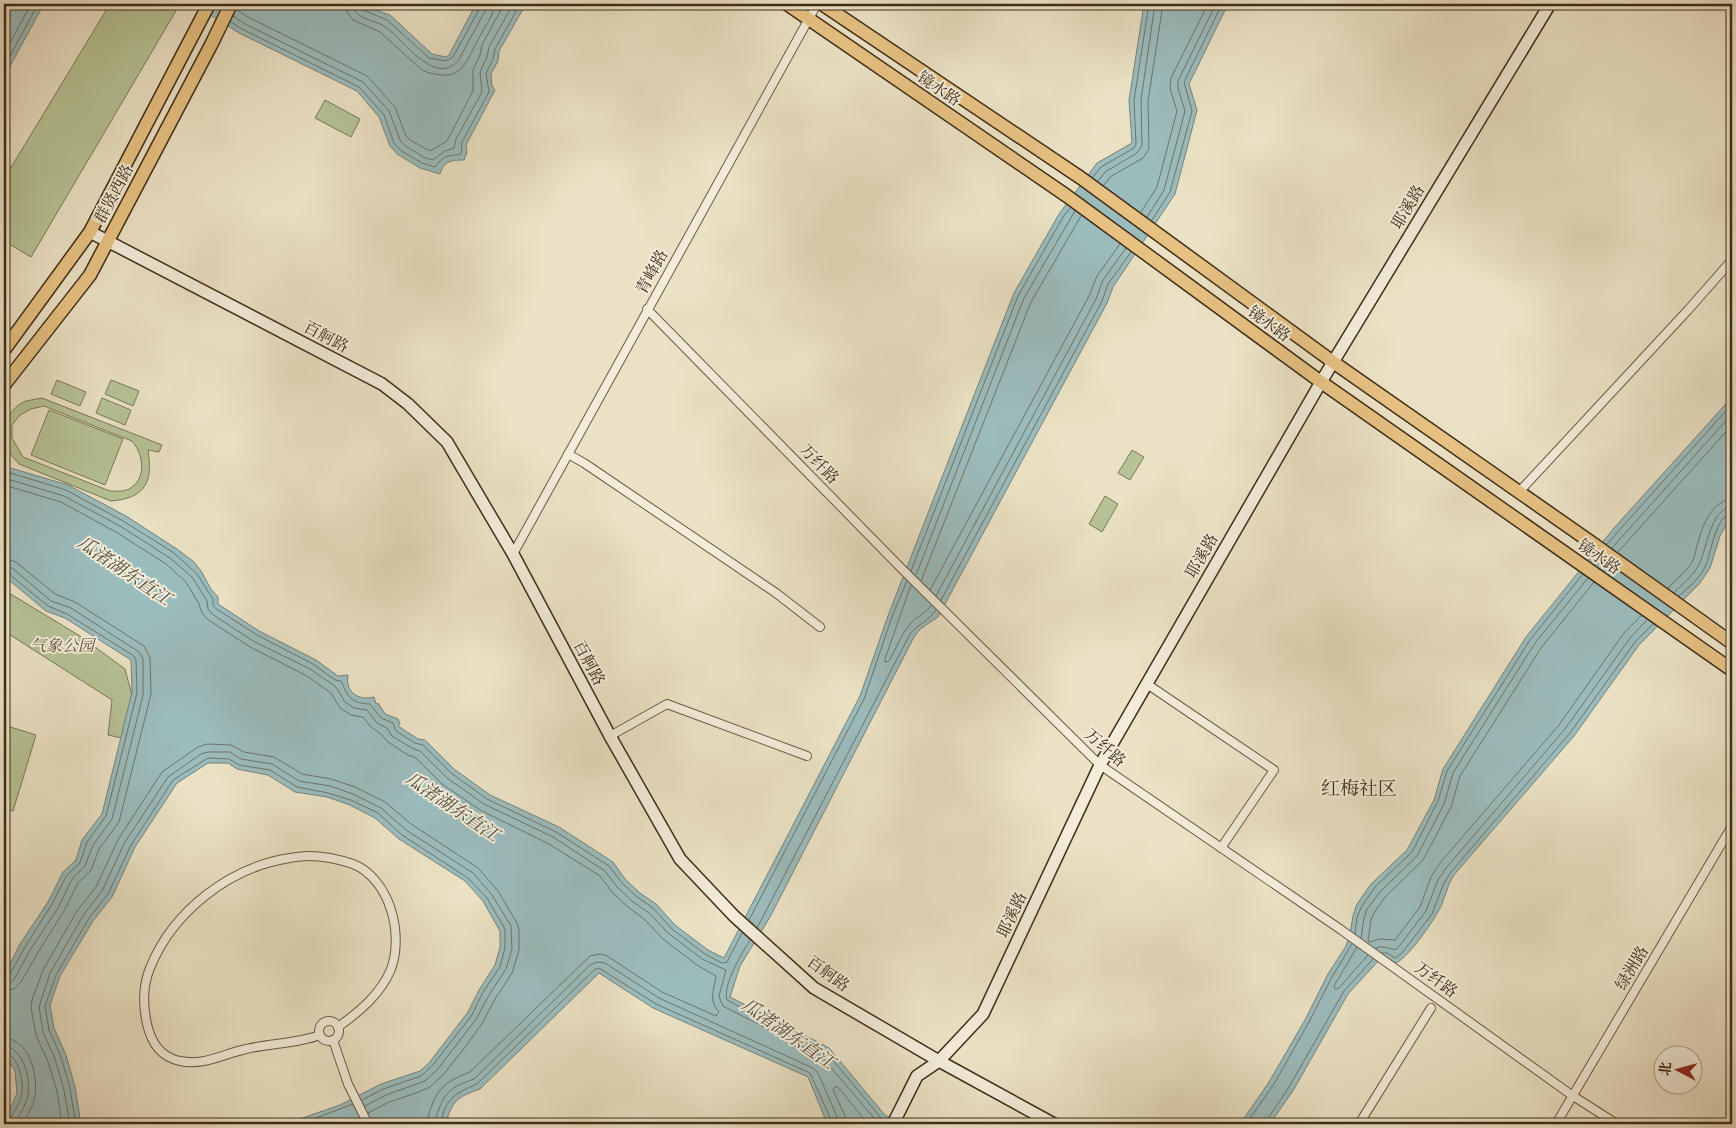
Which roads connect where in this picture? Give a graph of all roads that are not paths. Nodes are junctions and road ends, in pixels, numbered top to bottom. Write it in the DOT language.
graph roads {
  1 [pos="209,4"];
  2 [pos="231,4"];
  3 [pos="787,4"];
  4 [pos="817,4"];
  5 [pos="822,4"];
  6 [pos="1550,4"];
  7 [pos="808,19"];
  8 [pos="90,232"];
  9 [pos="108,241"];
  10 [pos="1732,260"];
  11 [pos="648,309"];
  12 [pos="4,350"];
  13 [pos="1333,362"];
  14 [pos="1321,382"];
  15 [pos="4,385"];
  16 [pos="568,454"];
  17 [pos="1519,492"];
  18 [pos="513,554"];
  19 [pos="820,627"];
  20 [pos="1732,643"];
  21 [pos="1732,670"];
  22 [pos="1147,684"];
  23 [pos="610,736"];
  24 [pos="807,756"];
  25 [pos="1100,766"];
  26 [pos="1732,826"];
  27 [pos="1221,848"];
  28 [pos="1430,1008"];
  29 [pos="338,1027"];
  30 [pos="320,1035"];
  31 [pos="333,1040"];
  32 [pos="939,1061"];
  33 [pos="1573,1096"];
  34 [pos="368,1124"];
  35 [pos="893,1124"];
  36 [pos="1054,1124"];
  37 [pos="1358,1124"];
  38 [pos="1556,1124"];
  39 [pos="1616,1124"];
  1 -- 8 [label="main road, 群贤西路"];
  2 -- 9 [label="main road, 群贤西路"];
  3 -- 7 [label="main road, 镜水路"];
  4 -- 7 [label="street, 青峰路"];
  5 -- 13 [label="main road, 镜水路"];
  6 -- 13 [label="street, 耶溪路"];
  7 -- 11 [label="street, 青峰路"];
  7 -- 14 [label="main road, 镜水路"];
  8 -- 9 [label="street, 百舸路"];
  8 -- 12 [label="main road, 群贤西路"];
  9 -- 15 [label="main road, 群贤西路"];
  9 -- 18 [label="street, 百舸路"];
  10 -- 17 [label="street"];
  11 -- 16 [label="street, 青峰路"];
  11 -- 25 [label="street, 万纤路"];
  13 -- 14 [label="street, 耶溪路"];
  13 -- 17 [label="main road, 镜水路"];
  14 -- 21 [label="main road, 镜水路"];
  14 -- 22 [label="street, 耶溪路"];
  16 -- 18 [label="street, 青峰路"];
  16 -- 19 [label="street"];
  17 -- 20 [label="main road, 镜水路"];
  18 -- 23 [label="street, 百舸路"];
  22 -- 25 [label="street, 耶溪路"];
  22 -- 27 [label="street"];
  23 -- 24 [label="street"];
  23 -- 32 [label="street, 百舸路"];
  25 -- 27 [label="street, 万纤路"];
  25 -- 32 [label="street, 耶溪路"];
  26 -- 33 [label="street, 绿洲路"];
  27 -- 33 [label="street, 万纤路"];
  28 -- 37 [label="street"];
  29 -- 30 [label="street"];
  29 -- 30 [label="street"];
  29 -- 31 [label="street"];
  30 -- 31 [label="street"];
  31 -- 34 [label="street"];
  32 -- 35 [label="street, 耶溪路"];
  32 -- 36 [label="street, 百舸路"];
  33 -- 38 [label="street, 绿洲路"];
  33 -- 39 [label="street, 万纤路"];
}
